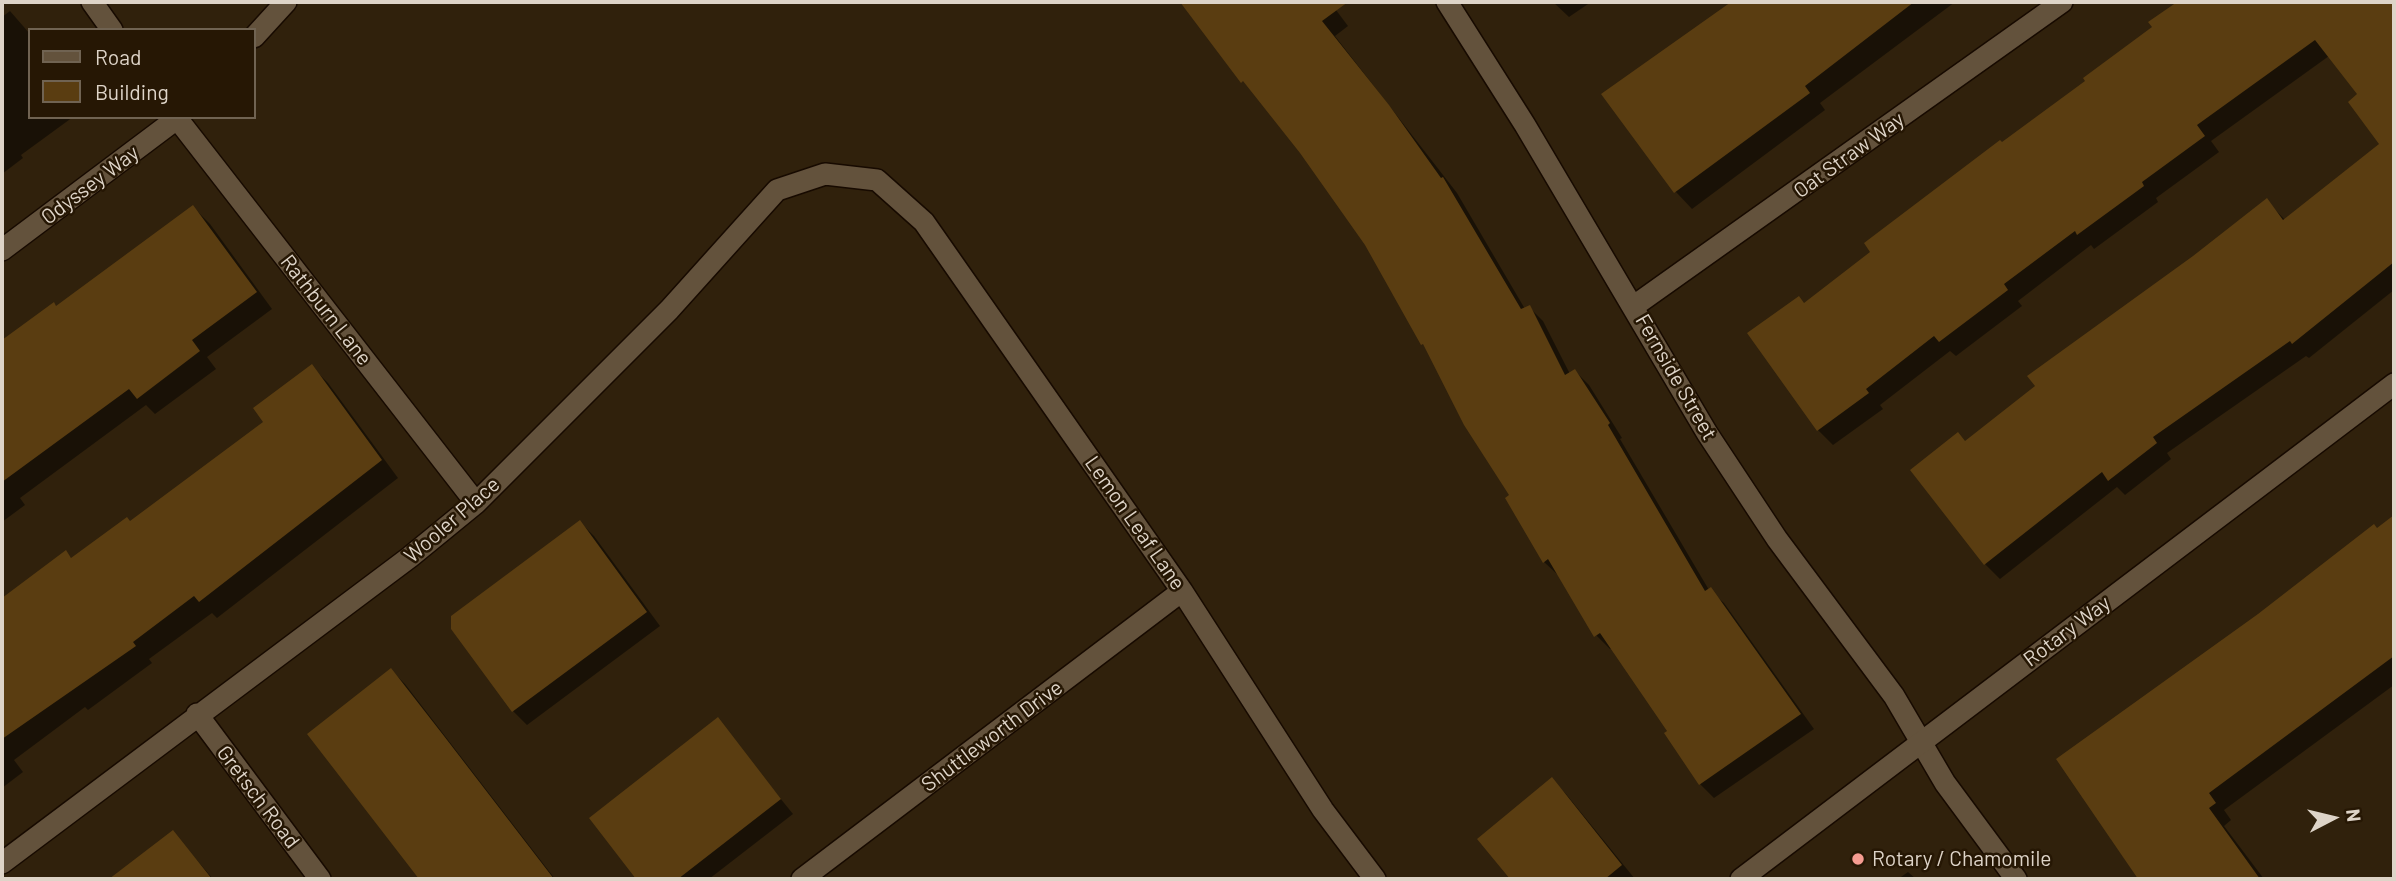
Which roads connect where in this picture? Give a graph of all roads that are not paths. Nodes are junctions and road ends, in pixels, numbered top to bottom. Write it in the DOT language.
graph roads {
  1 [pos="92,2"];
  2 [pos="286,2"];
  3 [pos="1447,2"];
  4 [pos="2062,2"];
  5 [pos="111,28"];
  6 [pos="256,35"];
  7 [pos="177,119"];
  8 [pos="179,119"];
  9 [pos="877,180"];
  10 [pos="2,250"];
  11 [pos="1634,306"];
  12 [pos="2394,384"];
  13 [pos="476,503"];
  14 [pos="1182,591"];
  15 [pos="197,714"];
  16 [pos="1921,741"];
  17 [pos="2,863"];
  18 [pos="320,879"];
  19 [pos="802,879"];
  20 [pos="1375,879"];
  21 [pos="1741,879"];
  22 [pos="2016,879"];
  1 -- 5 [label="street"];
  2 -- 6 [label="street"];
  3 -- 11 [label="street, Fernside Street"];
  4 -- 11 [label="street, Oat Straw Way"];
  7 -- 10 [label="street, Odyssey Way"];
  8 -- 13 [label="street, Rathburn Lane"];
  9 -- 13 [label="street, Wooler Place"];
  9 -- 14 [label="street, Lemon Leaf Lane"];
  11 -- 16 [label="street, Fernside Street"];
  12 -- 16 [label="street, Rotary Way"];
  13 -- 15 [label="street, Wooler Place"];
  14 -- 19 [label="street, Shuttleworth Drive"];
  14 -- 20 [label="street, Lemon Leaf Lane"];
  15 -- 17 [label="street, Wooler Place"];
  15 -- 18 [label="street, Gretsch Road"];
  16 -- 21 [label="street, Rotary Way"];
  16 -- 22 [label="street, Fernside Street"];
}
